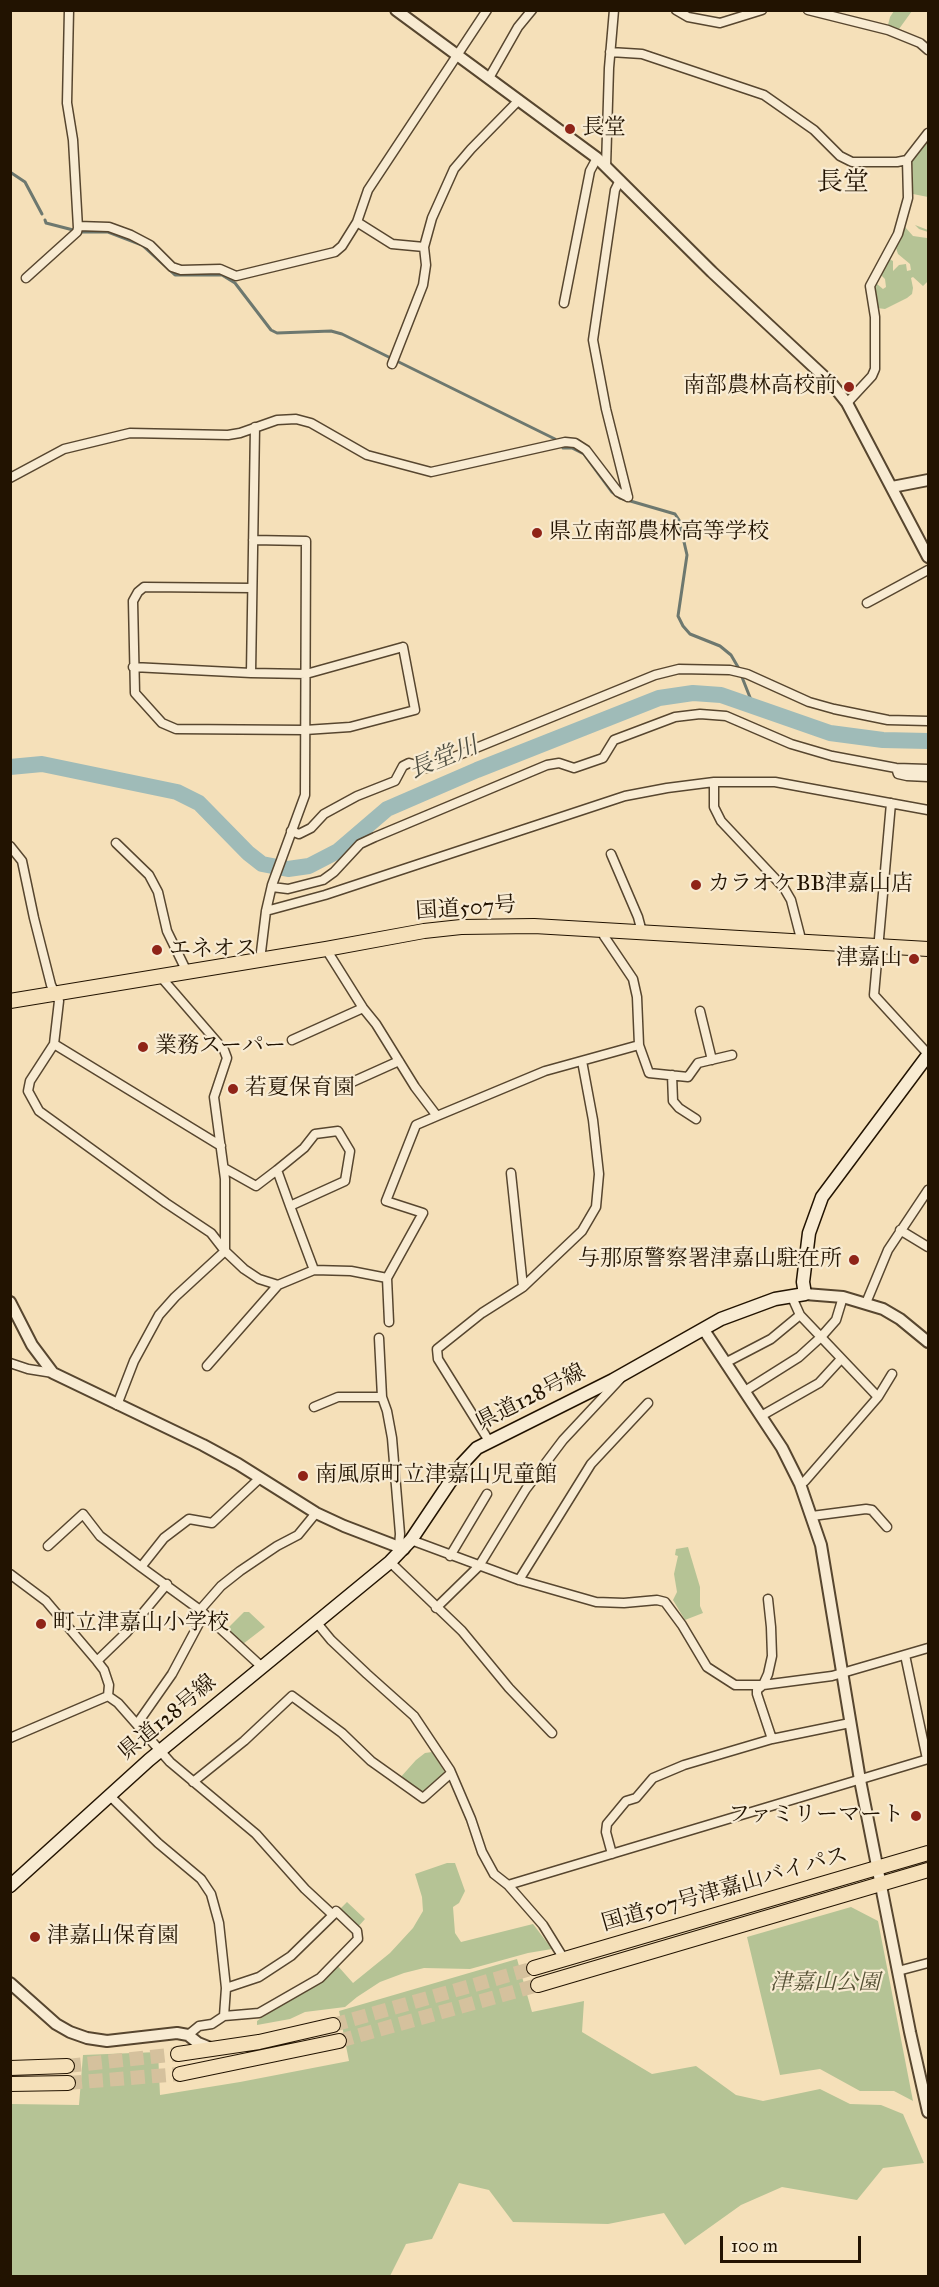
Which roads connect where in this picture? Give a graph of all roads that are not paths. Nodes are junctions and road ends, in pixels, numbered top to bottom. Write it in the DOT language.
graph roads {
  1 [pos="69,10"];
  2 [pos="396,10"];
  3 [pos="486,10"];
  4 [pos="532,10"];
  5 [pos="676,10"];
  6 [pos="762,10"];
  7 [pos="808,10"];
  8 [pos="613,11"];
  9 [pos="928,50"];
  10 [pos="610,52"];
  11 [pos="457,54"];
  12 [pos="489,78"];
  13 [pos="519,100"];
  14 [pos="928,133"];
  15 [pos="597,158"];
  16 [pos="907,160"];
  17 [pos="606,167"];
  18 [pos="620,180"];
  19 [pos="357,222"];
  20 [pos="78,229"];
  21 [pos="424,247"];
  22 [pos="26,278"];
  23 [pos="564,303"];
  24 [pos="392,364"];
  25 [pos="847,404"];
  26 [pos="255,427"];
  27 [pos="10,478"];
  28 [pos="928,480"];
  29 [pos="892,487"];
  30 [pos="253,540"];
  31 [pos="928,557"];
  32 [pos="928,570"];
  33 [pos="252,588"];
  34 [pos="867,603"];
  35 [pos="133,667"];
  36 [pos="251,673"];
  37 [pos="306,674"];
  38 [pos="928,721"];
  39 [pos="305,730"];
  40 [pos="896,768"];
  41 [pos="928,769"];
  42 [pos="928,777"];
  43 [pos="714,782"];
  44 [pos="891,803"];
  45 [pos="928,810"];
  46 [pos="290,834"];
  47 [pos="116,843"];
  48 [pos="10,846"];
  49 [pos="611,854"];
  50 [pos="272,886"];
  51 [pos="266,911"];
  52 [pos="604,930"];
  53 [pos="642,932"];
  54 [pos="797,942"];
  55 [pos="878,946"];
  56 [pos="327,949"];
  57 [pos="928,949"];
  58 [pos="263,959"];
  59 [pos="187,972"];
  60 [pos="160,976"];
  61 [pos="54,994"];
  62 [pos="10,1001"];
  63 [pos="363,1008"];
  64 [pos="700,1011"];
  65 [pos="292,1040"];
  66 [pos="54,1044"];
  67 [pos="639,1045"];
  68 [pos="732,1055"];
  69 [pos="928,1055"];
  70 [pos="712,1059"];
  71 [pos="399,1061"];
  72 [pos="582,1061"];
  73 [pos="672,1075"];
  74 [pos="350,1083"];
  75 [pos="437,1116"];
  76 [pos="696,1119"];
  77 [pos="221,1146"];
  78 [pos="224,1168"];
  79 [pos="277,1170"];
  80 [pos="512,1173"];
  81 [pos="928,1190"];
  82 [pos="290,1206"];
  83 [pos="900,1230"];
  84 [pos="928,1247"];
  85 [pos="225,1251"];
  86 [pos="314,1270"];
  87 [pos="387,1278"];
  88 [pos="278,1285"];
  89 [pos="523,1287"];
  90 [pos="805,1294"];
  91 [pos="791,1295"];
  92 [pos="843,1297"];
  93 [pos="10,1302"];
  94 [pos="866,1303"];
  95 [pos="800,1315"];
  96 [pos="389,1322"];
  97 [pos="704,1330"];
  98 [pos="821,1337"];
  99 [pos="379,1338"];
  100 [pos="928,1342"];
  101 [pos="841,1359"];
  102 [pos="10,1363"];
  103 [pos="725,1363"];
  104 [pos="207,1366"];
  105 [pos="53,1373"];
  106 [pos="625,1374"];
  107 [pos="892,1374"];
  108 [pos="745,1391"];
  109 [pos="382,1397"];
  110 [pos="878,1397"];
  111 [pos="648,1403"];
  112 [pos="117,1405"];
  113 [pos="314,1407"];
  114 [pos="761,1416"];
  115 [pos="489,1441"];
  116 [pos="260,1478"];
  117 [pos="800,1484"];
  118 [pos="487,1494"];
  119 [pos="316,1513"];
  120 [pos="812,1516"];
  121 [pos="887,1527"];
  122 [pos="405,1545"];
  123 [pos="48,1546"];
  124 [pos="450,1556"];
  125 [pos="390,1562"];
  126 [pos="479,1566"];
  127 [pos="141,1567"];
  128 [pos="10,1574"];
  129 [pos="519,1580"];
  130 [pos="167,1584"];
  131 [pos="768,1599"];
  132 [pos="436,1608"];
  133 [pos="202,1612"];
  134 [pos="316,1623"];
  135 [pos="928,1648"];
  136 [pos="905,1655"];
  137 [pos="97,1661"];
  138 [pos="262,1668"];
  139 [pos="841,1673"];
  140 [pos="763,1685"];
  141 [pos="108,1696"];
  142 [pos="850,1723"];
  143 [pos="137,1724"];
  144 [pos="552,1733"];
  145 [pos="10,1738"];
  146 [pos="772,1739"];
  147 [pos="160,1751"];
  148 [pos="928,1759"];
  149 [pos="450,1774"];
  150 [pos="860,1780"];
  151 [pos="193,1782"];
  152 [pos="109,1795"];
  153 [pos="928,1853"];
  154 [pos="612,1854"];
  155 [pos="879,1868"];
  156 [pos="928,1870"];
  157 [pos="881,1884"];
  158 [pos="508,1885"];
  159 [pos="10,1886"];
  160 [pos="336,1911"];
  161 [pos="564,1959"];
  162 [pos="928,1963"];
  163 [pos="534,1968"];
  164 [pos="898,1971"];
  165 [pos="10,1983"];
  166 [pos="538,1985"];
  167 [pos="226,1988"];
  168 [pos="224,2016"];
  169 [pos="333,2025"];
  170 [pos="188,2035"];
  171 [pos="339,2042"];
  172 [pos="213,2049"];
  173 [pos="178,2054"];
  174 [pos="67,2066"];
  175 [pos="10,2068"];
  176 [pos="180,2074"];
  177 [pos="10,2084"];
  178 [pos="68,2084"];
  179 [pos="928,2111"];
  1 -- 20 [label="street"];
  2 -- 11 [label="street"];
  3 -- 11 [label="street"];
  4 -- 12 [label="street"];
  5 -- 6 [label="street"];
  7 -- 9 [label="street"];
  8 -- 10 [label="street"];
  10 -- 16 [label="street"];
  10 -- 17 [label="street"];
  11 -- 12 [label="street"];
  11 -- 19 [label="street"];
  12 -- 13 [label="street"];
  13 -- 15 [label="street"];
  13 -- 21 [label="street"];
  14 -- 16 [label="street"];
  15 -- 17 [label="street"];
  15 -- 23 [label="street"];
  16 -- 25 [label="street"];
  17 -- 18 [label="street"];
  18 -- 25 [label="street"];
  18 -- 26 [label="street"];
  19 -- 20 [label="street"];
  19 -- 21 [label="street"];
  20 -- 22 [label="street"];
  21 -- 24 [label="street"];
  25 -- 29 [label="street"];
  26 -- 27 [label="street"];
  26 -- 30 [label="street"];
  28 -- 29 [label="street"];
  29 -- 31 [label="street"];
  30 -- 33 [label="street"];
  30 -- 37 [label="street"];
  32 -- 34 [label="street"];
  33 -- 35 [label="street"];
  33 -- 36 [label="street"];
  35 -- 36 [label="street"];
  35 -- 39 [label="street"];
  36 -- 37 [label="street"];
  37 -- 39 [label="street"];
  37 -- 39 [label="street"];
  38 -- 46 [label="street"];
  39 -- 46 [label="street"];
  40 -- 41 [label="street"];
  40 -- 42 [label="street"];
  40 -- 50 [label="street"];
  43 -- 44 [label="street"];
  43 -- 51 [label="street"];
  43 -- 54 [label="street"];
  44 -- 45 [label="street"];
  44 -- 55 [label="street"];
  46 -- 50 [label="street"];
  47 -- 59 [label="street"];
  48 -- 61 [label="street"];
  49 -- 53 [label="street"];
  50 -- 51 [label="street"];
  51 -- 58 [label="street"];
  52 -- 53 [label="highway, 国道507号"];
  52 -- 56 [label="highway, 国道507号"];
  52 -- 67 [label="street"];
  53 -- 54 [label="highway, 国道507号"];
  54 -- 55 [label="highway, 国道507号"];
  55 -- 57 [label="highway, 国道507号"];
  55 -- 69 [label="street"];
  56 -- 58 [label="highway, 国道507号"];
  56 -- 63 [label="street"];
  58 -- 59 [label="highway, 国道507号"];
  59 -- 60 [label="highway, 国道507号"];
  60 -- 61 [label="highway, 国道507号"];
  60 -- 77 [label="street"];
  61 -- 62 [label="highway, 国道507号"];
  61 -- 66 [label="street"];
  63 -- 65 [label="street"];
  63 -- 71 [label="street"];
  64 -- 70 [label="street"];
  66 -- 77 [label="street"];
  66 -- 85 [label="street"];
  67 -- 72 [label="street"];
  67 -- 73 [label="street"];
  68 -- 70 [label="street"];
  69 -- 90 [label="main road"];
  70 -- 73 [label="street"];
  71 -- 74 [label="street"];
  71 -- 75 [label="street"];
  72 -- 75 [label="street"];
  72 -- 89 [label="street"];
  73 -- 76 [label="street"];
  75 -- 87 [label="street"];
  77 -- 78 [label="street"];
  78 -- 79 [label="street"];
  78 -- 85 [label="street"];
  79 -- 82 [label="street"];
  79 -- 82 [label="street"];
  80 -- 89 [label="street"];
  81 -- 83 [label="street"];
  82 -- 86 [label="street"];
  83 -- 84 [label="street"];
  83 -- 94 [label="street"];
  85 -- 88 [label="street"];
  85 -- 112 [label="street"];
  86 -- 87 [label="street"];
  86 -- 88 [label="street"];
  87 -- 96 [label="street"];
  88 -- 104 [label="street"];
  89 -- 115 [label="street"];
  90 -- 91 [label="main road, 県道128号線"];
  90 -- 92 [label="street"];
  91 -- 95 [label="street"];
  91 -- 97 [label="main road, 県道128号線"];
  92 -- 94 [label="street"];
  92 -- 98 [label="street"];
  93 -- 105 [label="street"];
  94 -- 100 [label="street"];
  95 -- 98 [label="street"];
  95 -- 103 [label="street"];
  97 -- 103 [label="street"];
  97 -- 106 [label="main road, 県道128号線"];
  98 -- 101 [label="street"];
  98 -- 108 [label="street"];
  99 -- 109 [label="street"];
  101 -- 110 [label="street"];
  101 -- 114 [label="street"];
  102 -- 105 [label="street"];
  103 -- 108 [label="street"];
  105 -- 112 [label="street"];
  106 -- 115 [label="main road, 県道128号線"];
  106 -- 126 [label="street"];
  107 -- 110 [label="street"];
  108 -- 114 [label="street"];
  109 -- 113 [label="street"];
  109 -- 122 [label="street"];
  110 -- 117 [label="street"];
  111 -- 129 [label="street"];
  112 -- 116 [label="street"];
  114 -- 117 [label="street"];
  115 -- 122 [label="main road, 県道128号線"];
  116 -- 119 [label="street"];
  116 -- 127 [label="street"];
  117 -- 120 [label="street"];
  118 -- 124 [label="street"];
  119 -- 122 [label="street"];
  119 -- 133 [label="street"];
  120 -- 121 [label="street"];
  120 -- 139 [label="street"];
  122 -- 124 [label="street"];
  122 -- 125 [label="main road, 県道128号線"];
  123 -- 127 [label="street"];
  124 -- 126 [label="street"];
  125 -- 132 [label="street"];
  125 -- 134 [label="main road, 県道128号線"];
  126 -- 129 [label="street"];
  126 -- 132 [label="street"];
  127 -- 130 [label="street"];
  128 -- 137 [label="street"];
  129 -- 140 [label="street"];
  130 -- 133 [label="street"];
  130 -- 137 [label="street"];
  131 -- 140 [label="street"];
  132 -- 144 [label="street"];
  133 -- 138 [label="street"];
  133 -- 143 [label="street"];
  134 -- 138 [label="main road, 県道128号線"];
  134 -- 149 [label="street"];
  135 -- 136 [label="street"];
  136 -- 139 [label="street"];
  136 -- 148 [label="street"];
  137 -- 141 [label="street"];
  138 -- 147 [label="main road, 県道128号線"];
  139 -- 140 [label="street"];
  139 -- 142 [label="street"];
  140 -- 146 [label="street"];
  141 -- 143 [label="street"];
  141 -- 145 [label="street"];
  142 -- 146 [label="street"];
  142 -- 150 [label="street"];
  143 -- 147 [label="street"];
  146 -- 154 [label="street"];
  147 -- 151 [label="street"];
  147 -- 152 [label="main road, 県道128号線"];
  148 -- 150 [label="street"];
  149 -- 151 [label="street"];
  149 -- 158 [label="street"];
  150 -- 154 [label="street"];
  150 -- 155 [label="street"];
  151 -- 167 [label="street"];
  152 -- 159 [label="main road, 県道128号線"];
  152 -- 167 [label="street"];
  153 -- 155 [label="highway, 国道507号津嘉山バイパス"];
  154 -- 158 [label="street"];
  155 -- 157 [label="street"];
  155 -- 161 [label="highway, 国道507号津嘉山バイパス"];
  156 -- 157 [label="highway, 国道507号津嘉山バイパス"];
  157 -- 164 [label="street"];
  157 -- 166 [label="highway, 国道507号津嘉山バイパス"];
  158 -- 161 [label="street"];
  160 -- 168 [label="street"];
  161 -- 163 [label="highway, 国道507号津嘉山バイパス"];
  162 -- 164 [label="street"];
  164 -- 179 [label="street"];
  165 -- 170 [label="street"];
  167 -- 168 [label="street"];
  168 -- 170 [label="street"];
  169 -- 172 [label="highway"];
  170 -- 172 [label="street"];
  171 -- 176 [label="highway"];
  172 -- 173 [label="highway"];
  174 -- 175 [label="highway"];
  177 -- 178 [label="highway"];
}
